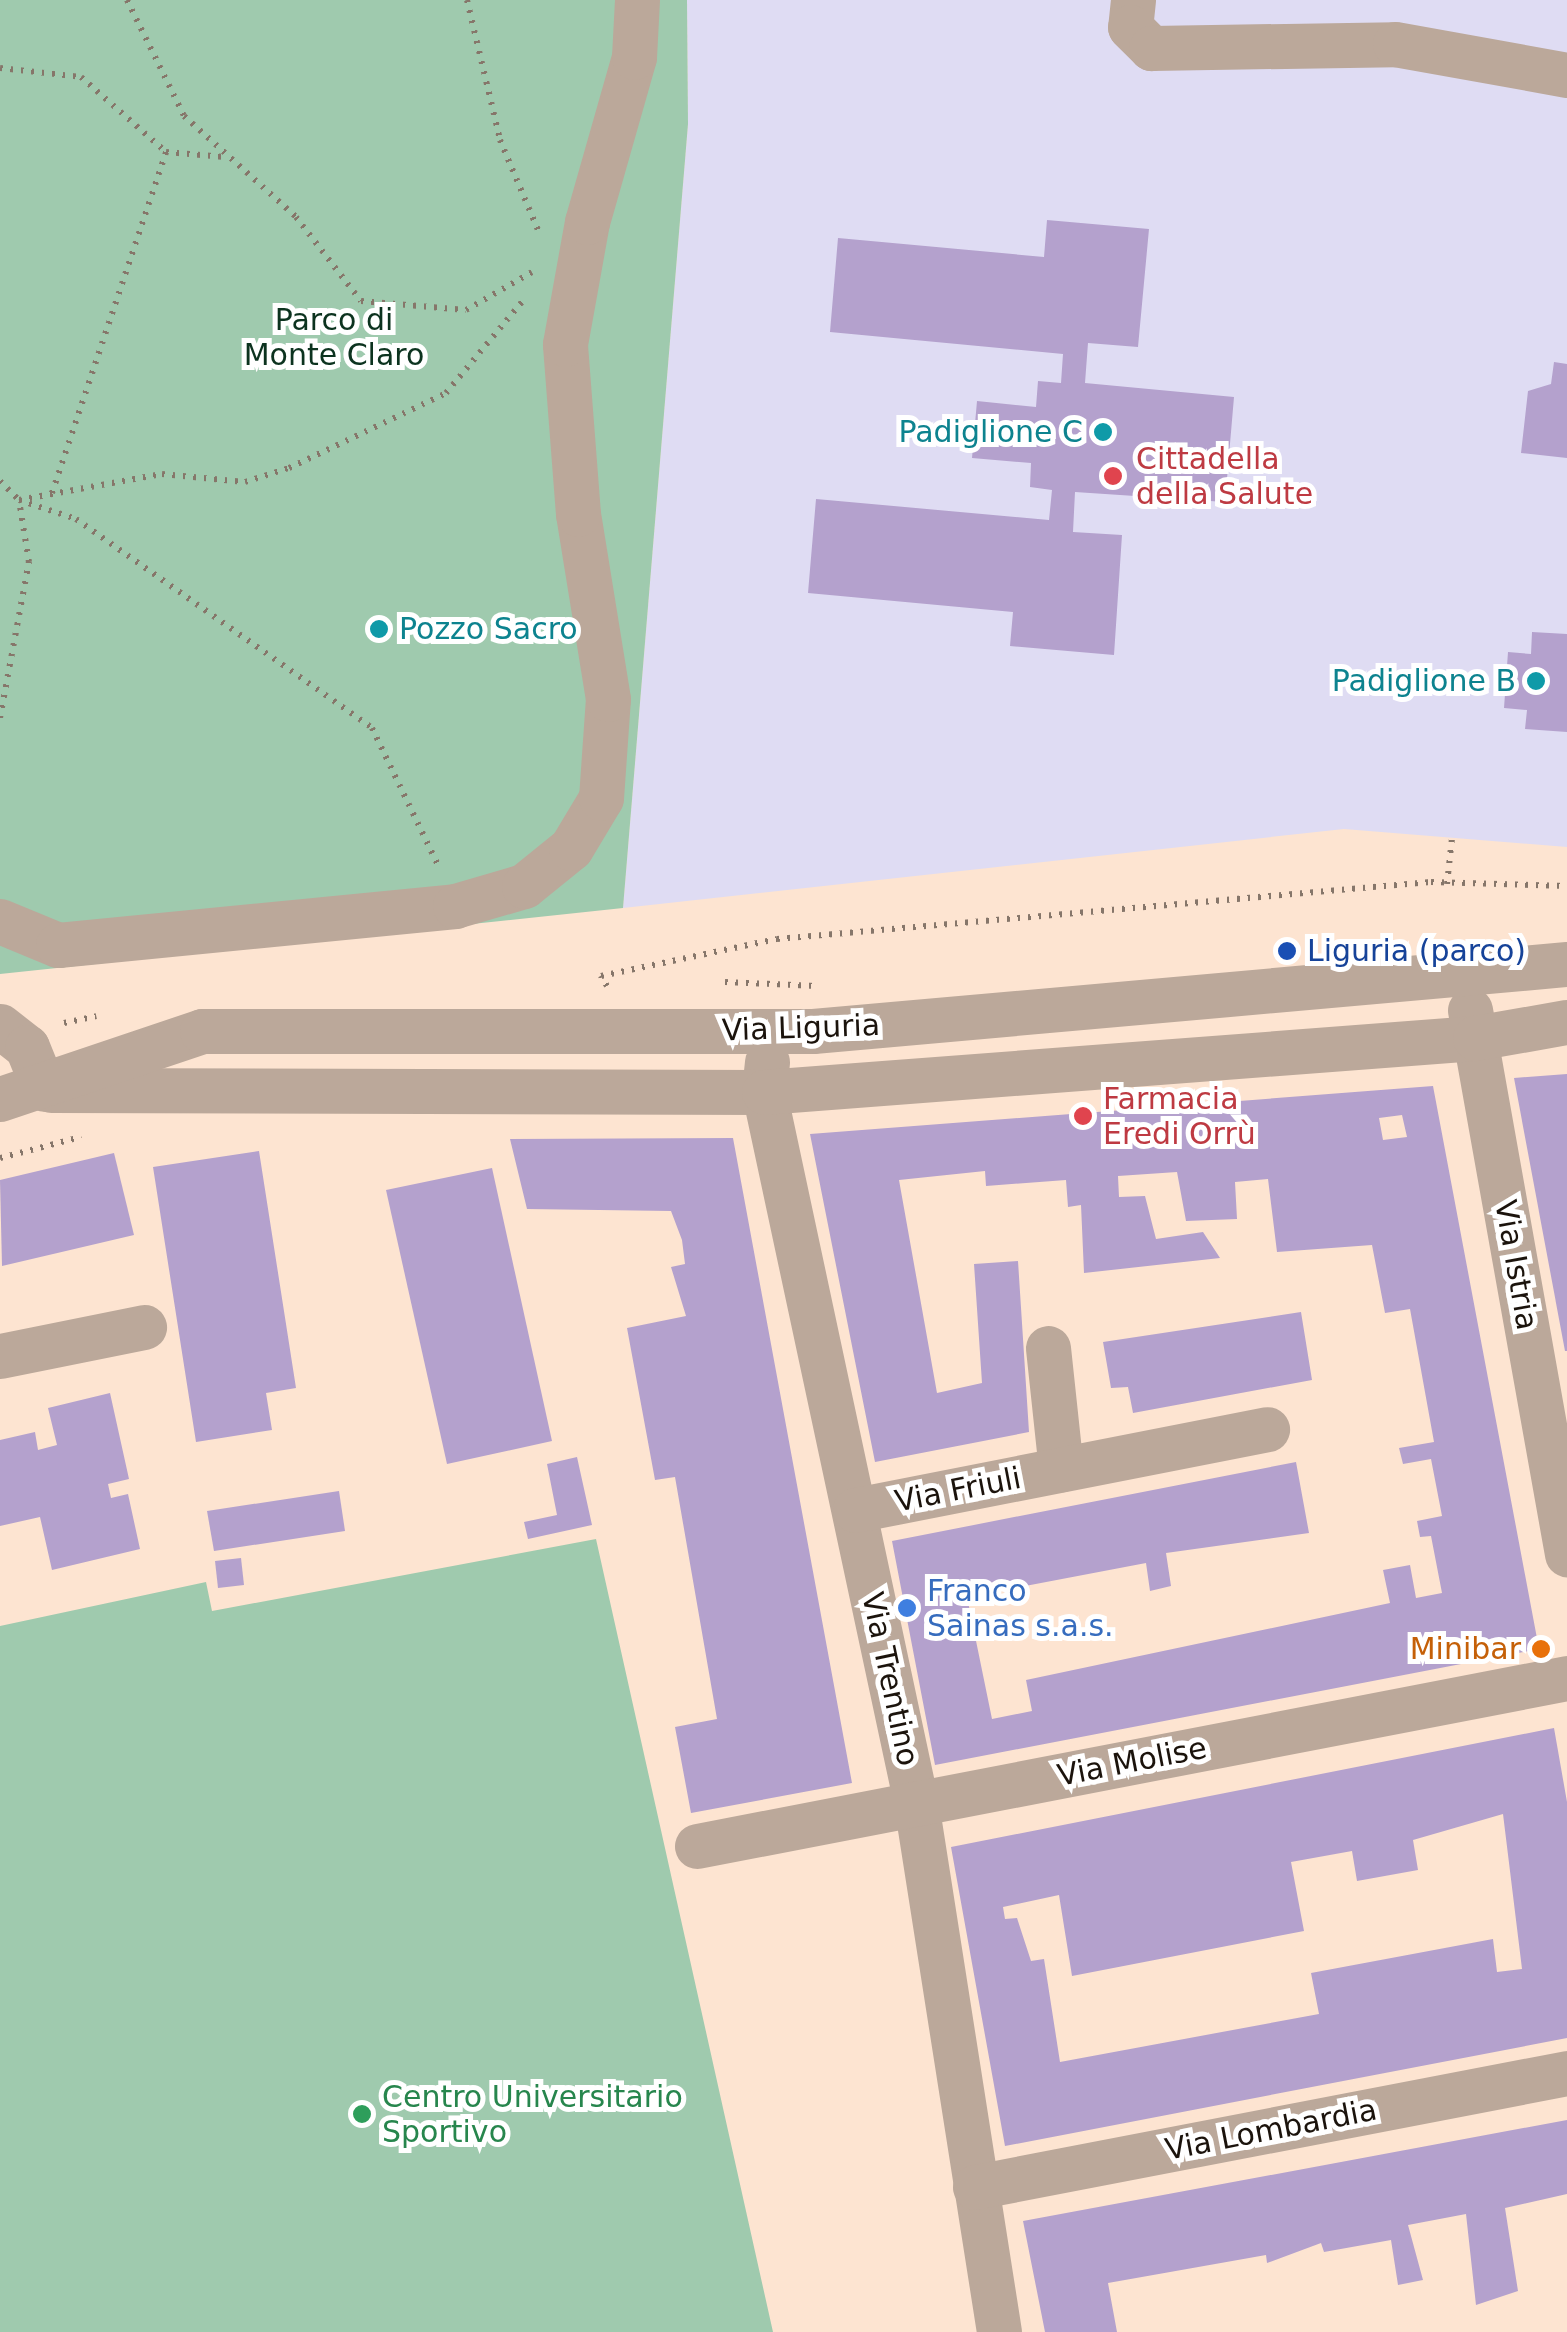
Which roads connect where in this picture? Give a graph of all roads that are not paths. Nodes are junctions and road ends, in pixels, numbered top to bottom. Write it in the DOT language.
graph roads {
  1 [pos="638,0"];
  2 [pos="1133,0"];
  3 [pos="1567,76"];
  4 [pos="0,922"];
  5 [pos="1567,964"];
  6 [pos="1462,976"];
  7 [pos="1567,1022"];
  8 [pos="0,1026"];
  9 [pos="770,1031"];
  10 [pos="1475,1038"];
  11 [pos="44,1090"];
  12 [pos="764,1092"];
  13 [pos="0,1100"];
  14 [pos="144,1327"];
  15 [pos="1048,1348"];
  16 [pos="0,1356"];
  17 [pos="1267,1429"];
  18 [pos="1061,1469"];
  19 [pos="855,1510"];
  20 [pos="1567,1554"];
  21 [pos="1567,1678"];
  22 [pos="916,1803"];
  23 [pos="696,1846"];
  24 [pos="1567,2074"];
  25 [pos="975,2187"];
  26 [pos="999,2332"];
  1 -- 4 [label="street"];
  2 -- 3 [label="street"];
  5 -- 6 [label="street, Via Liguria"];
  6 -- 9 [label="street, Via Liguria"];
  6 -- 10 [label="street, Via Istria"];
  7 -- 10 [label="street, Via Liguria"];
  8 -- 11 [label="street"];
  9 -- 11 [label="street, Via Liguria"];
  9 -- 12 [label="street, Via Trentino"];
  10 -- 12 [label="street, Via Liguria"];
  10 -- 20 [label="street, Via Istria"];
  11 -- 12 [label="street, Via Liguria"];
  11 -- 13 [label="street, Via Liguria"];
  12 -- 19 [label="street, Via Trentino"];
  14 -- 16 [label="street"];
  15 -- 18 [label="street, Via Friuli"];
  17 -- 18 [label="street, Via Friuli"];
  18 -- 19 [label="street, Via Friuli"];
  19 -- 22 [label="street, Via Trentino"];
  21 -- 22 [label="street, Via Molise"];
  22 -- 23 [label="street, Via Molise"];
  22 -- 25 [label="street, Via Trentino"];
  24 -- 25 [label="street, Via Lombardia"];
  25 -- 26 [label="street, Via Trentino"];
}
